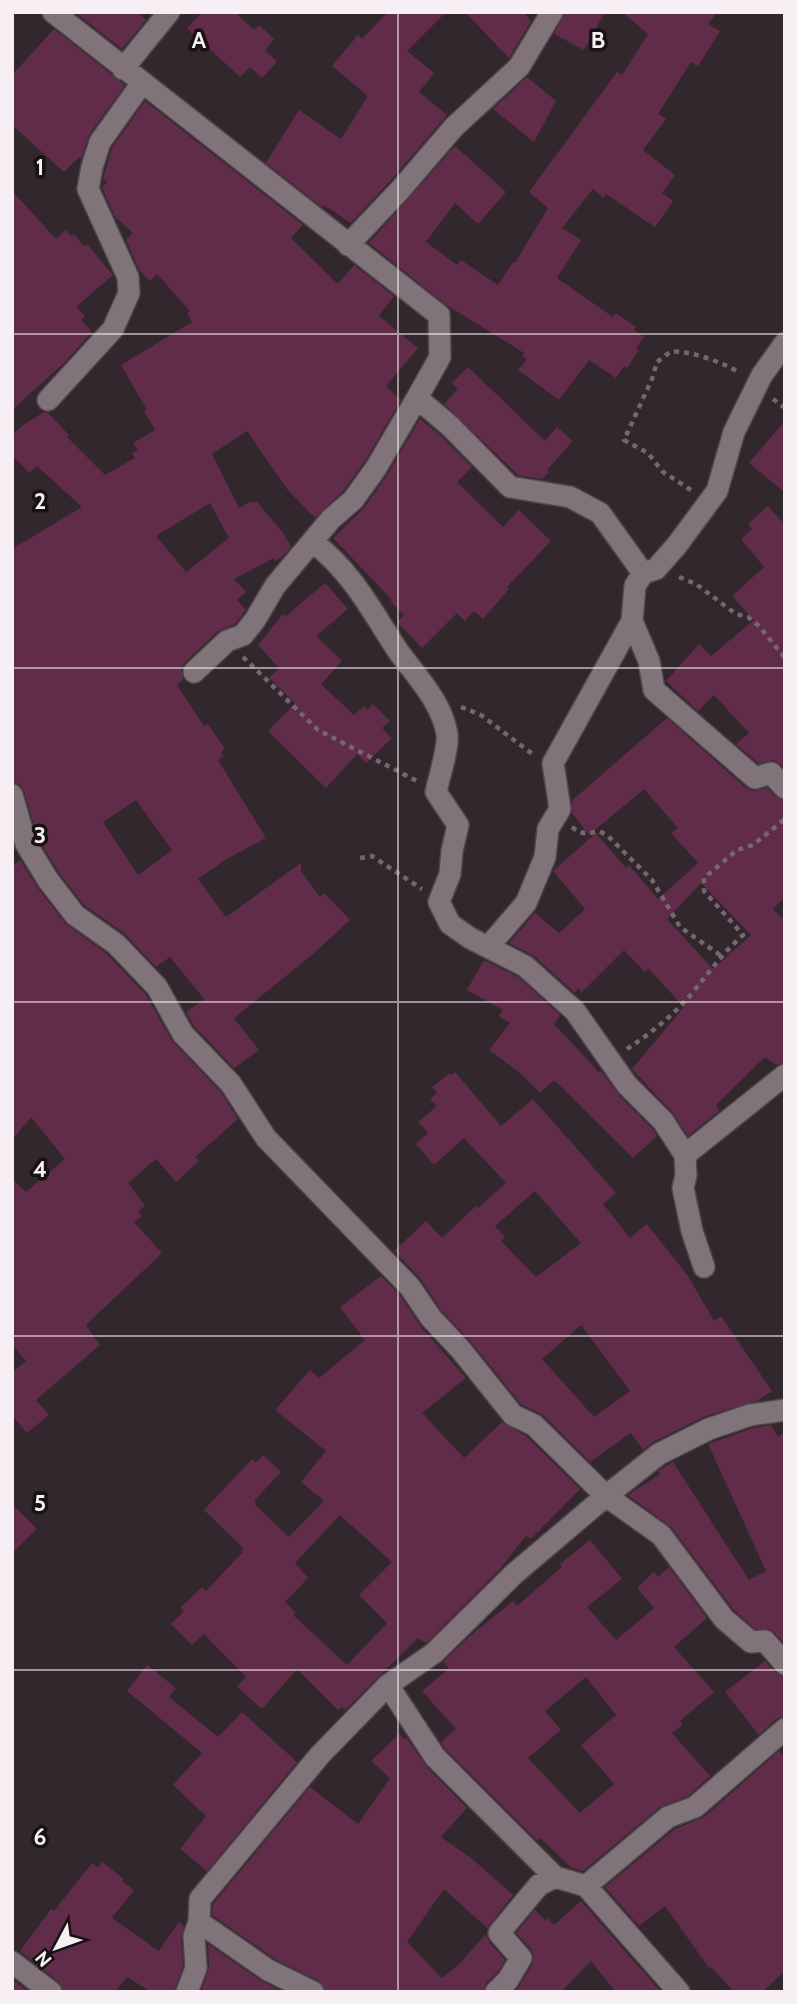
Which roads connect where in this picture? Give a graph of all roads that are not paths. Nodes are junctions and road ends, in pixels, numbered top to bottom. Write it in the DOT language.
graph roads {
  1 [pos="53,12"];
  2 [pos="169,12"];
  3 [pos="552,12"];
  4 [pos="123,69"];
  5 [pos="142,83"];
  6 [pos="348,245"];
  7 [pos="785,344"];
  8 [pos="417,398"];
  9 [pos="48,400"];
  10 [pos="313,542"];
  11 [pos="649,571"];
  12 [pos="632,621"];
  13 [pos="194,672"];
  14 [pos="785,788"];
  15 [pos="12,795"];
  16 [pos="488,947"];
  17 [pos="785,1075"];
  18 [pos="685,1155"];
  19 [pos="705,1267"];
  20 [pos="785,1410"];
  21 [pos="606,1496"];
  22 [pos="785,1664"];
  23 [pos="388,1685"];
  24 [pos="785,1729"];
  25 [pos="555,1877"];
  26 [pos="586,1886"];
  27 [pos="199,1922"];
  28 [pos="12,1962"];
  29 [pos="51,1992"];
  30 [pos="187,1992"];
  31 [pos="313,1992"];
  32 [pos="496,1992"];
  33 [pos="679,1992"];
  1 -- 4 [label="street"];
  2 -- 4 [label="street"];
  3 -- 6 [label="street"];
  4 -- 5 [label="street"];
  5 -- 6 [label="street"];
  5 -- 9 [label="street"];
  6 -- 8 [label="street"];
  7 -- 11 [label="street"];
  8 -- 10 [label="street"];
  8 -- 11 [label="street"];
  10 -- 13 [label="street"];
  10 -- 16 [label="street"];
  11 -- 12 [label="street"];
  12 -- 14 [label="street"];
  12 -- 16 [label="street"];
  15 -- 21 [label="street"];
  16 -- 18 [label="street"];
  17 -- 18 [label="street"];
  18 -- 19 [label="street"];
  20 -- 21 [label="street"];
  21 -- 22 [label="street"];
  21 -- 23 [label="street"];
  23 -- 25 [label="street"];
  23 -- 27 [label="street"];
  24 -- 26 [label="street"];
  25 -- 26 [label="street"];
  25 -- 32 [label="street"];
  26 -- 33 [label="street"];
  27 -- 30 [label="street"];
  27 -- 31 [label="street"];
  28 -- 29 [label="street"];
}
